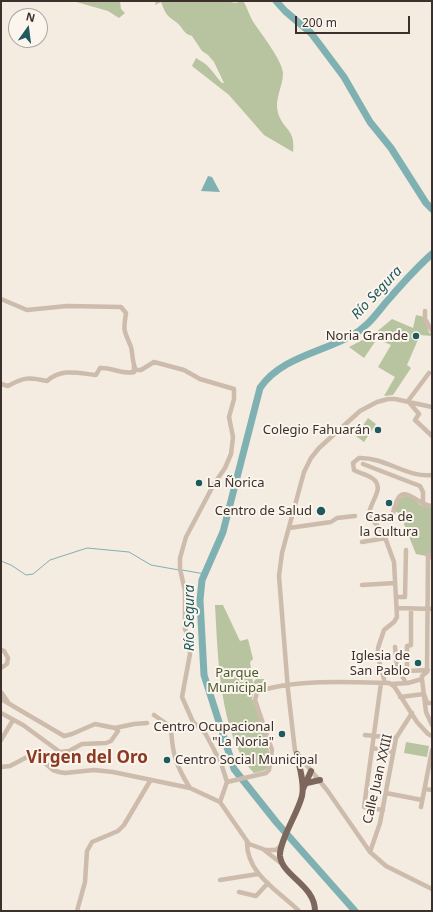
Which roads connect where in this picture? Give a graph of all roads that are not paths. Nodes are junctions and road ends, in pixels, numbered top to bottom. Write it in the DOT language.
graph roads {
  1 [pos="1,299"];
  2 [pos="425,311"];
  3 [pos="432,331"];
  4 [pos="134,366"];
  5 [pos="430,373"];
  6 [pos="1,384"];
  7 [pos="408,401"];
  8 [pos="432,407"];
  9 [pos="432,436"];
  10 [pos="363,464"];
  11 [pos="432,475"];
  12 [pos="423,504"];
  13 [pos="432,507"];
  14 [pos="393,513"];
  15 [pos="355,516"];
  16 [pos="288,528"];
  17 [pos="386,538"];
  18 [pos="362,542"];
  19 [pos="406,550"];
  20 [pos="430,556"];
  21 [pos="395,583"];
  22 [pos="362,585"];
  23 [pos="396,597"];
  24 [pos="397,608"];
  25 [pos="411,609"];
  26 [pos="430,609"];
  27 [pos="430,644"];
  28 [pos="395,647"];
  29 [pos="1,650"];
  30 [pos="1,668"];
  31 [pos="429,672"];
  32 [pos="422,679"];
  33 [pos="383,683"];
  34 [pos="406,683"];
  35 [pos="391,684"];
  36 [pos="288,686"];
  37 [pos="1,692"];
  38 [pos="424,694"];
  39 [pos="400,697"];
  40 [pos="1,699"];
  41 [pos="432,703"];
  42 [pos="10,704"];
  43 [pos="1,713"];
  44 [pos="412,714"];
  45 [pos="154,715"];
  46 [pos="13,720"];
  47 [pos="147,723"];
  48 [pos="432,725"];
  49 [pos="1,728"];
  50 [pos="115,728"];
  51 [pos="7,731"];
  52 [pos="365,735"];
  53 [pos="374,736"];
  54 [pos="432,736"];
  55 [pos="396,738"];
  56 [pos="1,740"];
  57 [pos="372,748"];
  58 [pos="432,750"];
  59 [pos="394,752"];
  60 [pos="297,754"];
  61 [pos="1,767"];
  62 [pos="311,771"];
  63 [pos="150,780"];
  64 [pos="320,780"];
  65 [pos="229,781"];
  66 [pos="304,782"];
  67 [pos="190,788"];
  68 [pos="425,789"];
  69 [pos="432,790"];
  70 [pos="386,793"];
  71 [pos="422,800"];
  72 [pos="220,802"];
  73 [pos="421,807"];
  74 [pos="383,810"];
  75 [pos="247,841"];
  76 [pos="282,845"];
  77 [pos="263,849"];
  78 [pos="370,852"];
  79 [pos="283,865"];
  80 [pos="258,874"];
  81 [pos="220,880"];
  82 [pos="268,883"];
  83 [pos="432,889"];
  84 [pos="239,892"];
  85 [pos="77,911"];
  86 [pos="299,911"];
  87 [pos="315,911"];
  1 -- 4 [label="street"];
  2 -- 3 [label="street"];
  4 -- 6 [label="street"];
  4 -- 65 [label="street"];
  5 -- 7 [label="street"];
  7 -- 8 [label="street"];
  7 -- 9 [label="street"];
  7 -- 16 [label="street"];
  10 -- 12 [label="street"];
  11 -- 17 [label="street"];
  12 -- 13 [label="street"];
  12 -- 14 [label="street"];
  15 -- 16 [label="street"];
  16 -- 36 [label="street"];
  17 -- 18 [label="street"];
  17 -- 21 [label="street"];
  19 -- 23 [label="street"];
  20 -- 26 [label="street"];
  21 -- 22 [label="street"];
  21 -- 23 [label="street"];
  23 -- 24 [label="street"];
  24 -- 25 [label="street"];
  24 -- 33 [label="street"];
  25 -- 26 [label="street"];
  25 -- 31 [label="street"];
  26 -- 27 [label="street"];
  27 -- 31 [label="street"];
  28 -- 34 [label="street"];
  29 -- 30 [label="street"];
  31 -- 32 [label="street"];
  32 -- 34 [label="street"];
  32 -- 38 [label="street"];
  33 -- 35 [label="street"];
  33 -- 36 [label="street"];
  33 -- 53 [label="street"];
  34 -- 35 [label="street"];
  35 -- 39 [label="street"];
  36 -- 60 [label="street"];
  36 -- 65 [label="street"];
  37 -- 42 [label="street"];
  38 -- 39 [label="street"];
  38 -- 41 [label="street"];
  38 -- 48 [label="street"];
  39 -- 44 [label="street"];
  40 -- 42 [label="street"];
  42 -- 50 [label="street"];
  43 -- 46 [label="street"];
  44 -- 54 [label="street"];
  44 -- 55 [label="street, Calle Juan XXIII"];
  45 -- 67 [label="street"];
  46 -- 50 [label="street"];
  46 -- 51 [label="street"];
  47 -- 50 [label="street"];
  49 -- 51 [label="street"];
  51 -- 56 [label="street"];
  52 -- 53 [label="street"];
  53 -- 55 [label="street"];
  53 -- 57 [label="street"];
  55 -- 59 [label="street, Calle Juan XXIII"];
  57 -- 59 [label="street"];
  57 -- 74 [label="street"];
  58 -- 68 [label="street"];
  59 -- 70 [label="street, Calle Juan XXIII"];
  60 -- 62 [label="street"];
  60 -- 66 [label="main road"];
  61 -- 63 [label="street"];
  62 -- 64 [label="street"];
  62 -- 66 [label="main road"];
  63 -- 67 [label="street"];
  63 -- 85 [label="street"];
  64 -- 66 [label="main road"];
  64 -- 78 [label="street"];
  65 -- 72 [label="street"];
  66 -- 76 [label="main road"];
  67 -- 72 [label="street"];
  68 -- 69 [label="street"];
  68 -- 71 [label="street"];
  70 -- 71 [label="street"];
  70 -- 74 [label="street, Calle Juan XXIII"];
  71 -- 73 [label="street"];
  72 -- 75 [label="street"];
  74 -- 78 [label="street, Calle Juan XXIII"];
  75 -- 77 [label="street"];
  75 -- 80 [label="street"];
  76 -- 77 [label="street"];
  76 -- 79 [label="main road"];
  77 -- 79 [label="street"];
  78 -- 83 [label="street"];
  79 -- 87 [label="main road"];
  80 -- 81 [label="street"];
  80 -- 82 [label="street"];
  82 -- 84 [label="street"];
  82 -- 86 [label="street"];
}
